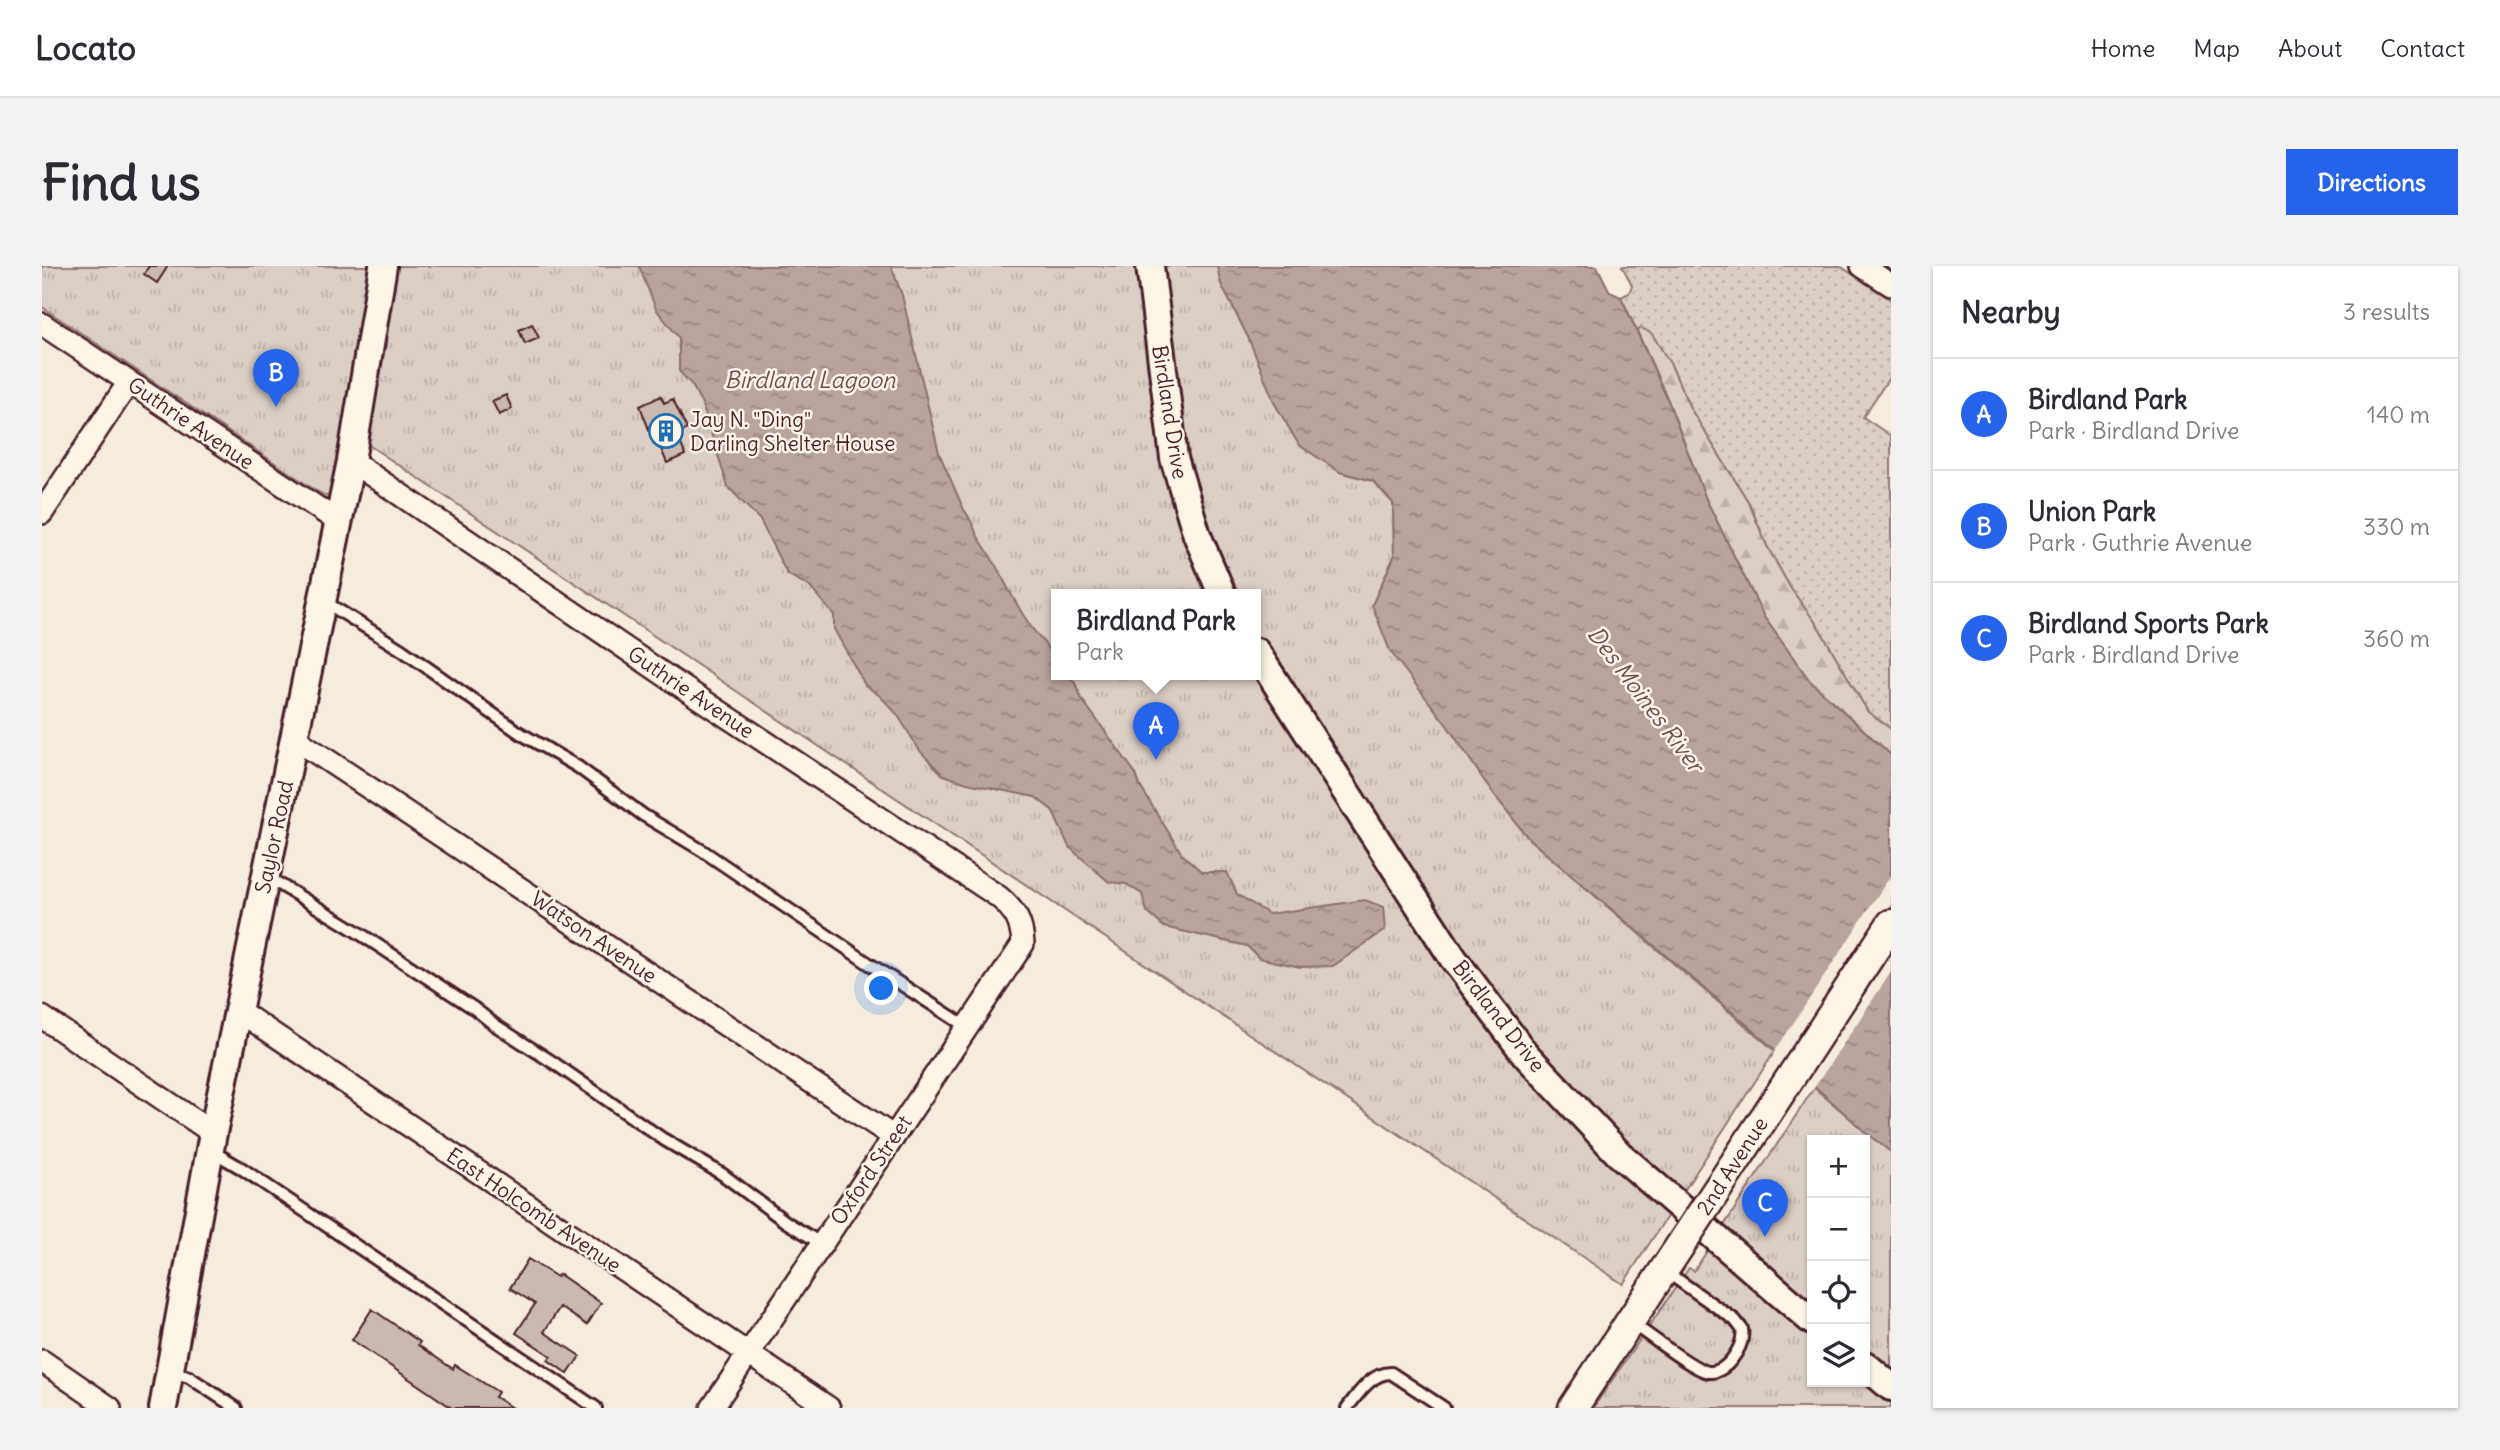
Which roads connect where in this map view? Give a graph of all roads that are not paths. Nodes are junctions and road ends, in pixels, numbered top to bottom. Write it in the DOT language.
graph roads {
  1 [pos="383,266"];
  2 [pos="1150,266"];
  3 [pos="1862,266"];
  4 [pos="1891,285"];
  5 [pos="42,324"];
  6 [pos="129,382"];
  7 [pos="351,461"];
  8 [pos="42,513"];
  9 [pos="339,522"];
  10 [pos="1220,589"];
  11 [pos="321,600"];
  12 [pos="1261,660"];
  13 [pos="295,738"];
  14 [pos="266,876"];
  15 [pos="1891,924"];
  16 [pos="1023,930"];
  17 [pos="239,1012"];
  18 [pos="42,1017"];
  19 [pos="967,1027"];
  20 [pos="894,1137"];
  21 [pos="212,1142"];
  22 [pos="822,1244"];
  23 [pos="1665,1268"];
  24 [pos="1807,1317"];
  25 [pos="1630,1322"];
  26 [pos="748,1353"];
  27 [pos="42,1361"];
  28 [pos="1870,1369"];
  29 [pos="170,1372"];
  30 [pos="1891,1387"];
  31 [pos="110,1408"];
  32 [pos="163,1408"];
  33 [pos="236,1408"];
  34 [pos="596,1408"];
  35 [pos="712,1408"];
  36 [pos="829,1408"];
  37 [pos="1348,1408"];
  38 [pos="1444,1408"];
  39 [pos="1573,1408"];
  1 -- 7 [label="street, Saylor Road"];
  2 -- 10 [label="street, Birdland Drive"];
  3 -- 4 [label="street"];
  5 -- 6 [label="street, Guthrie Avenue"];
  6 -- 8 [label="street"];
  6 -- 9 [label="street, Guthrie Avenue"];
  7 -- 9 [label="street, Saylor Road"];
  7 -- 16 [label="street, Guthrie Avenue"];
  9 -- 11 [label="street, Saylor Road"];
  11 -- 13 [label="street, Saylor Road"];
  11 -- 19 [label="lane"];
  12 -- 24 [label="street, Birdland Drive"];
  13 -- 14 [label="street, Saylor Road"];
  13 -- 20 [label="street, Watson Avenue"];
  14 -- 17 [label="street, Saylor Road"];
  14 -- 22 [label="lane"];
  15 -- 23 [label="main road, 2nd Avenue, bridge"];
  16 -- 19 [label="street, Oxford Street"];
  17 -- 21 [label="street, Saylor Road"];
  17 -- 26 [label="street, East Holcomb Avenue"];
  18 -- 21 [label="street"];
  19 -- 20 [label="street, Oxford Street"];
  20 -- 22 [label="street, Oxford Street"];
  21 -- 29 [label="street, Saylor Road"];
  21 -- 34 [label="lane"];
  22 -- 26 [label="street, Oxford Street"];
  23 -- 25 [label="main road, 2nd Avenue"];
  23 -- 25 [label="lane"];
  25 -- 39 [label="main road, 2nd Avenue"];
  26 -- 35 [label="street, Oxford Street"];
  26 -- 36 [label="street, East Holcomb Avenue"];
  27 -- 31 [label="street"];
  28 -- 30 [label="street"];
  29 -- 32 [label="street, Saylor Road"];
  29 -- 33 [label="lane"];
  37 -- 38 [label="lane"];
}
